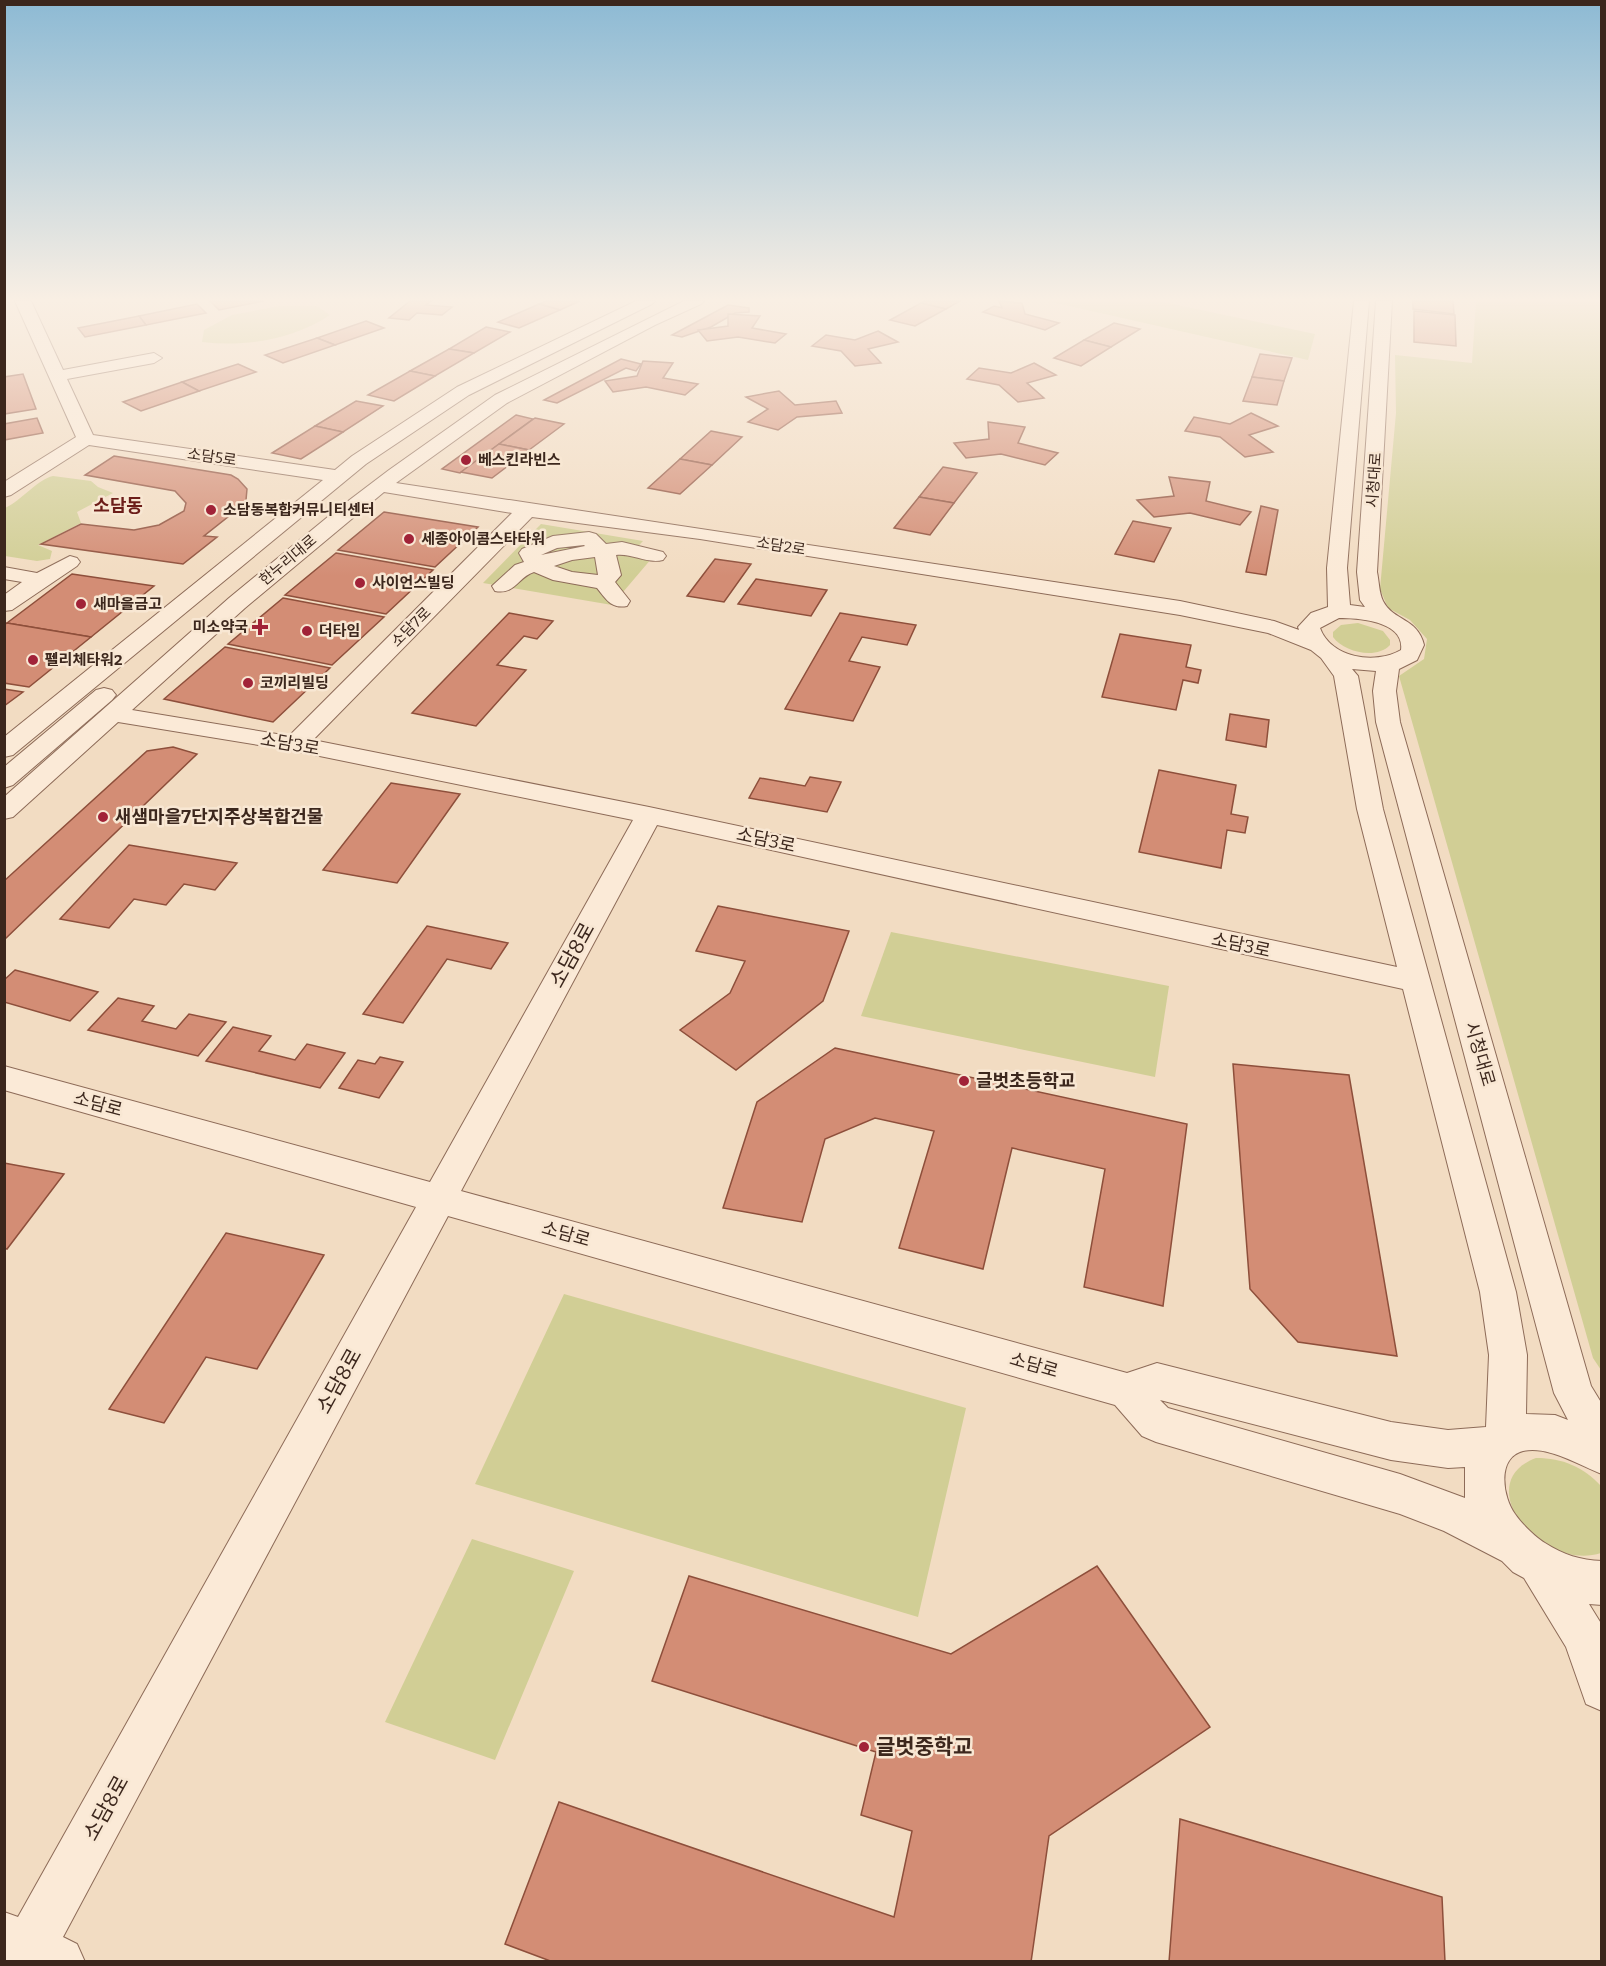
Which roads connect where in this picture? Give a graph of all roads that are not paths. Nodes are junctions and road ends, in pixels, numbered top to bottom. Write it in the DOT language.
graph roads {
  1 [pos="65,393"];
  2 [pos="460,393"];
  3 [pos="485,393"];
  4 [pos="513,393"];
  5 [pos="1353,393"];
  6 [pos="1378,393"];
  7 [pos="86,439"];
  8 [pos="338,476"];
  9 [pos="381,486"];
  10 [pos="4,491"];
  11 [pos="527,510"];
  12 [pos="601,550"];
  13 [pos="656,556"];
  14 [pos="70,562"];
  15 [pos="537,565"];
  16 [pos="4,573"];
  17 [pos="38,581"];
  18 [pos="603,582"];
  19 [pos="503,586"];
  20 [pos="619,601"];
  21 [pos="4,606"];
  22 [pos="1180,608"];
  23 [pos="1332,612"];
  24 [pos="1384,618"];
  25 [pos="1323,650"];
  26 [pos="1391,662"];
  27 [pos="113,714"];
  28 [pos="295,744"];
  29 [pos="4,750"];
  30 [pos="4,780"];
  31 [pos="4,811"];
  32 [pos="649,815"];
  33 [pos="1416,981"];
  34 [pos="4,1078"];
  35 [pos="438,1198"];
  36 [pos="1127,1391"];
  37 [pos="1602,1440"];
  38 [pos="1500,1441"];
  39 [pos="1602,1455"];
  40 [pos="1526,1555"];
  41 [pos="1602,1583"];
  42 [pos="1602,1688"];
  43 [pos="31,1949"];
  1 -- 7 [label="street"];
  2 -- 8 [label="street, 한누리대로"];
  3 -- 30 [label="street"];
  4 -- 9 [label="street, 한누리대로"];
  5 -- 23 [label="street, 시청대로"];
  6 -- 24 [label="street, 시청대로"];
  7 -- 8 [label="street, 소담5로"];
  7 -- 10 [label="street"];
  8 -- 29 [label="street, 한누리대로"];
  9 -- 11 [label="street, 소담2로"];
  9 -- 27 [label="street, 한누리대로"];
  11 -- 22 [label="street, 소담2로"];
  11 -- 28 [label="street, 소담7로"];
  12 -- 13 [label="street"];
  12 -- 15 [label="street"];
  12 -- 18 [label="street"];
  14 -- 17 [label="street"];
  15 -- 18 [label="street"];
  15 -- 19 [label="street"];
  16 -- 17 [label="street"];
  17 -- 21 [label="street"];
  18 -- 20 [label="street"];
  22 -- 23 [label="street"];
  22 -- 25 [label="street"];
  23 -- 24 [label="street"];
  23 -- 25 [label="street"];
  24 -- 26 [label="street"];
  25 -- 26 [label="street"];
  25 -- 33 [label="street"];
  26 -- 37 [label="street, 시청대로"];
  27 -- 28 [label="street, 소담3로"];
  27 -- 31 [label="street, 한누리대로"];
  28 -- 32 [label="street, 소담3로"];
  32 -- 33 [label="street, 소담3로"];
  32 -- 35 [label="street, 소담8로"];
  33 -- 38 [label="street"];
  34 -- 35 [label="street, 소담로"];
  35 -- 36 [label="street, 소담로"];
  35 -- 43 [label="street, 소담8로"];
  36 -- 38 [label="street"];
  36 -- 40 [label="street"];
  38 -- 39 [label="street"];
  38 -- 40 [label="street"];
  40 -- 41 [label="street"];
  40 -- 42 [label="street"];
}
